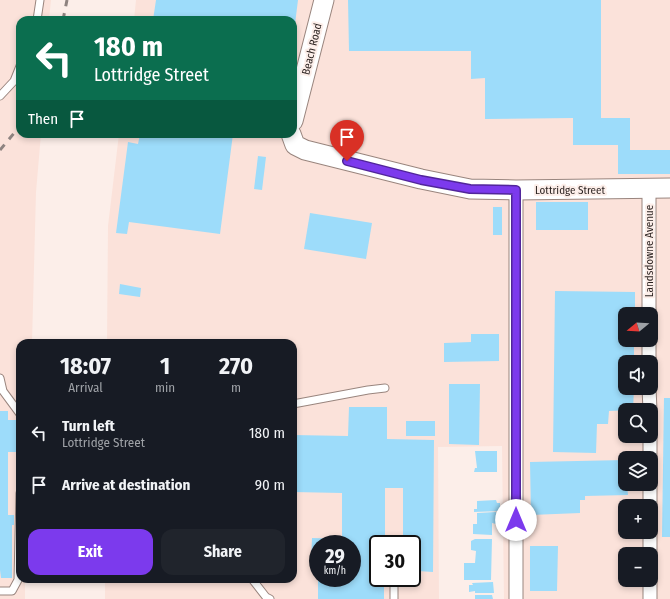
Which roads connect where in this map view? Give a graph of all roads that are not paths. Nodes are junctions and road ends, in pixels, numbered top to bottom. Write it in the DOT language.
graph roads {
  1 [pos="40,0"];
  2 [pos="324,0"];
  3 [pos="38,16"];
  4 [pos="16,76"];
  5 [pos="0,96"];
  6 [pos="297,105"];
  7 [pos="293,138"];
  8 [pos="670,188"];
  9 [pos="649,189"];
  10 [pos="516,190"];
  11 [pos="649,307"];
  12 [pos="0,378"];
  13 [pos="385,388"];
  14 [pos="297,403"];
  15 [pos="16,409"];
  16 [pos="16,583"];
  17 [pos="255,583"];
  18 [pos="394,587"];
  19 [pos="650,587"];
  20 [pos="0,592"];
  21 [pos="270,599"];
  22 [pos="394,599"];
  23 [pos="516,599"];
  24 [pos="650,599"];
  1 -- 3 [label="lane"];
  2 -- 6 [label="street, Beach Road"];
  4 -- 5 [label="lane"];
  7 -- 10 [label="street, Lottridge Street"];
  8 -- 9 [label="street, Lottridge Street"];
  9 -- 10 [label="street, Lottridge Street"];
  9 -- 11 [label="street, Landsdowne Avenue"];
  10 -- 23 [label="street"];
  12 -- 15 [label="lane"];
  13 -- 14 [label="lane"];
  16 -- 20 [label="lane"];
  17 -- 21 [label="lane"];
  18 -- 22 [label="lane"];
  19 -- 24 [label="street"];
}
